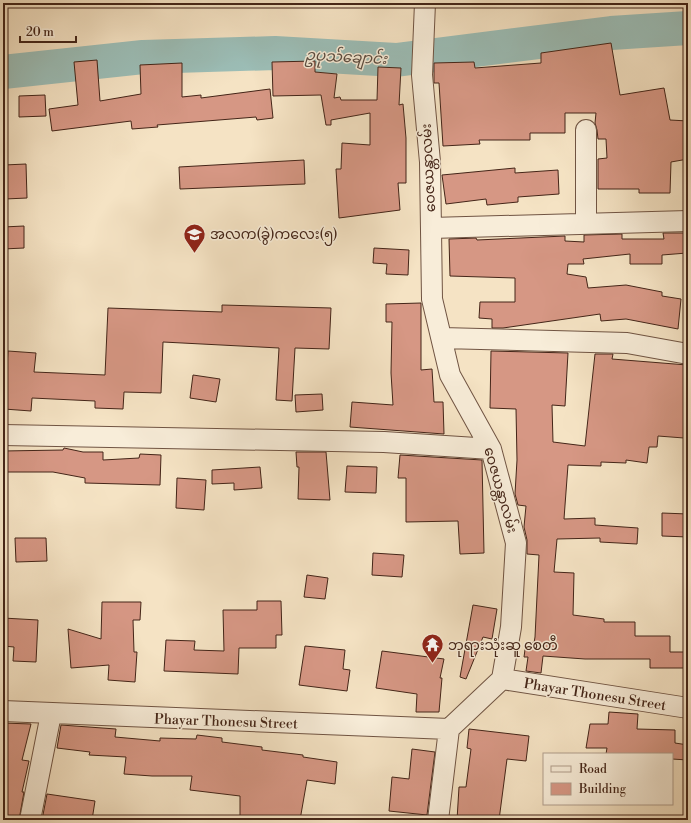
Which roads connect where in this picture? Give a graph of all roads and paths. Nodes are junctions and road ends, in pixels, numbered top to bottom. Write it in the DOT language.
graph roads {
  1 [pos="425,3"];
  2 [pos="586,130"];
  3 [pos="688,221"];
  4 [pos="586,224"];
  5 [pos="431,228"];
  6 [pos="442,338"];
  7 [pos="688,354"];
  8 [pos="3,434"];
  9 [pos="491,449"];
  10 [pos="502,679"];
  11 [pos="688,708"];
  12 [pos="3,711"];
  13 [pos="51,714"];
  14 [pos="449,729"];
  15 [pos="30,820"];
  16 [pos="438,820"];
  1 -- 5 [label="street, ဝေဇယန္တာလမ်း"];
  2 -- 4 [label="street"];
  3 -- 4 [label="street"];
  4 -- 5 [label="street"];
  5 -- 6 [label="street, ဝေဇယန္တာလမ်း"];
  6 -- 7 [label="street"];
  6 -- 9 [label="street, ဝေဇယန္တာလမ်း"];
  8 -- 9 [label="street"];
  9 -- 10 [label="street, ဝေဇယန္တာလမ်း"];
  10 -- 11 [label="street, Phayar Thonesu Street"];
  10 -- 14 [label="street"];
  12 -- 13 [label="street, Phayar Thonesu Street"];
  13 -- 14 [label="street, Phayar Thonesu Street"];
  13 -- 15 [label="street"];
  14 -- 16 [label="street"];
}
